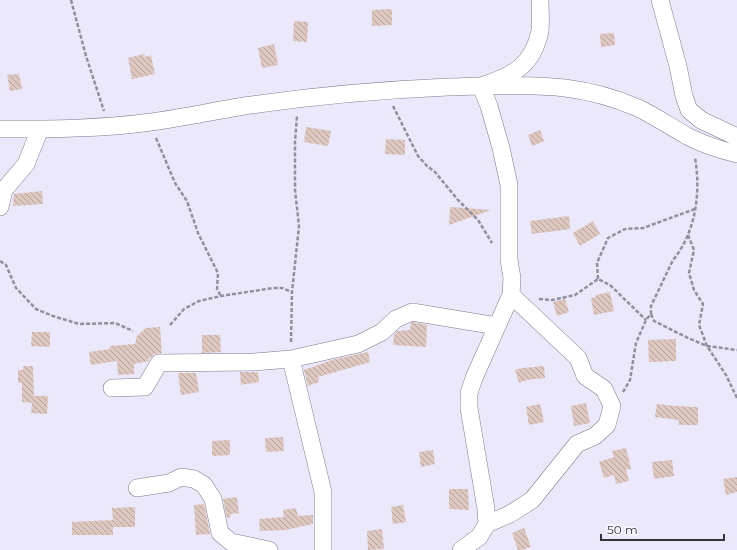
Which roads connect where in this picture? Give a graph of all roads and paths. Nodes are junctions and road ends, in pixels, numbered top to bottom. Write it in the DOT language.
graph roads {
  1 [pos="71,0"];
  2 [pos="540,0"];
  3 [pos="660,0"];
  4 [pos="481,86"];
  5 [pos="383,90"];
  6 [pos="298,99"];
  7 [pos="150,122"];
  8 [pos="110,126"];
  9 [pos="0,129"];
  10 [pos="40,129"];
  11 [pos="688,136"];
  12 [pos="737,137"];
  13 [pos="737,154"];
  14 [pos="0,207"];
  15 [pos="696,209"];
  16 [pos="688,235"];
  17 [pos="509,260"];
  18 [pos="0,261"];
  19 [pos="598,279"];
  20 [pos="292,292"];
  21 [pos="511,295"];
  22 [pos="221,296"];
  23 [pos="538,298"];
  24 [pos="651,314"];
  25 [pos="646,320"];
  26 [pos="170,325"];
  27 [pos="498,326"];
  28 [pos="133,331"];
  29 [pos="707,346"];
  30 [pos="737,350"];
  31 [pos="291,359"];
  32 [pos="112,388"];
  33 [pos="737,398"];
  34 [pos="612,406"];
  35 [pos="136,488"];
  36 [pos="487,524"];
  37 [pos="269,550"];
  38 [pos="323,550"];
  39 [pos="461,550"];
  1 -- 8 [label="path"];
  2 -- 4 [label="street"];
  3 -- 12 [label="street"];
  4 -- 5 [label="street"];
  4 -- 11 [label="street"];
  4 -- 17 [label="street"];
  5 -- 6 [label="street"];
  5 -- 17 [label="path"];
  6 -- 7 [label="street"];
  6 -- 20 [label="path"];
  7 -- 8 [label="street"];
  7 -- 22 [label="path"];
  8 -- 10 [label="street"];
  9 -- 10 [label="street"];
  10 -- 14 [label="street"];
  11 -- 13 [label="street"];
  11 -- 15 [label="path"];
  15 -- 16 [label="path"];
  15 -- 19 [label="path"];
  16 -- 24 [label="path"];
  16 -- 29 [label="path"];
  17 -- 21 [label="street"];
  18 -- 28 [label="path"];
  19 -- 23 [label="path"];
  19 -- 25 [label="path"];
  20 -- 22 [label="path"];
  20 -- 31 [label="path"];
  21 -- 27 [label="street"];
  21 -- 34 [label="street"];
  22 -- 26 [label="path"];
  24 -- 25 [label="path"];
  24 -- 29 [label="path"];
  25 -- 34 [label="path"];
  27 -- 31 [label="street"];
  27 -- 36 [label="street"];
  29 -- 30 [label="path"];
  29 -- 33 [label="path"];
  31 -- 32 [label="street"];
  31 -- 38 [label="street"];
  34 -- 36 [label="street"];
  35 -- 37 [label="street"];
  36 -- 39 [label="street"];
}
